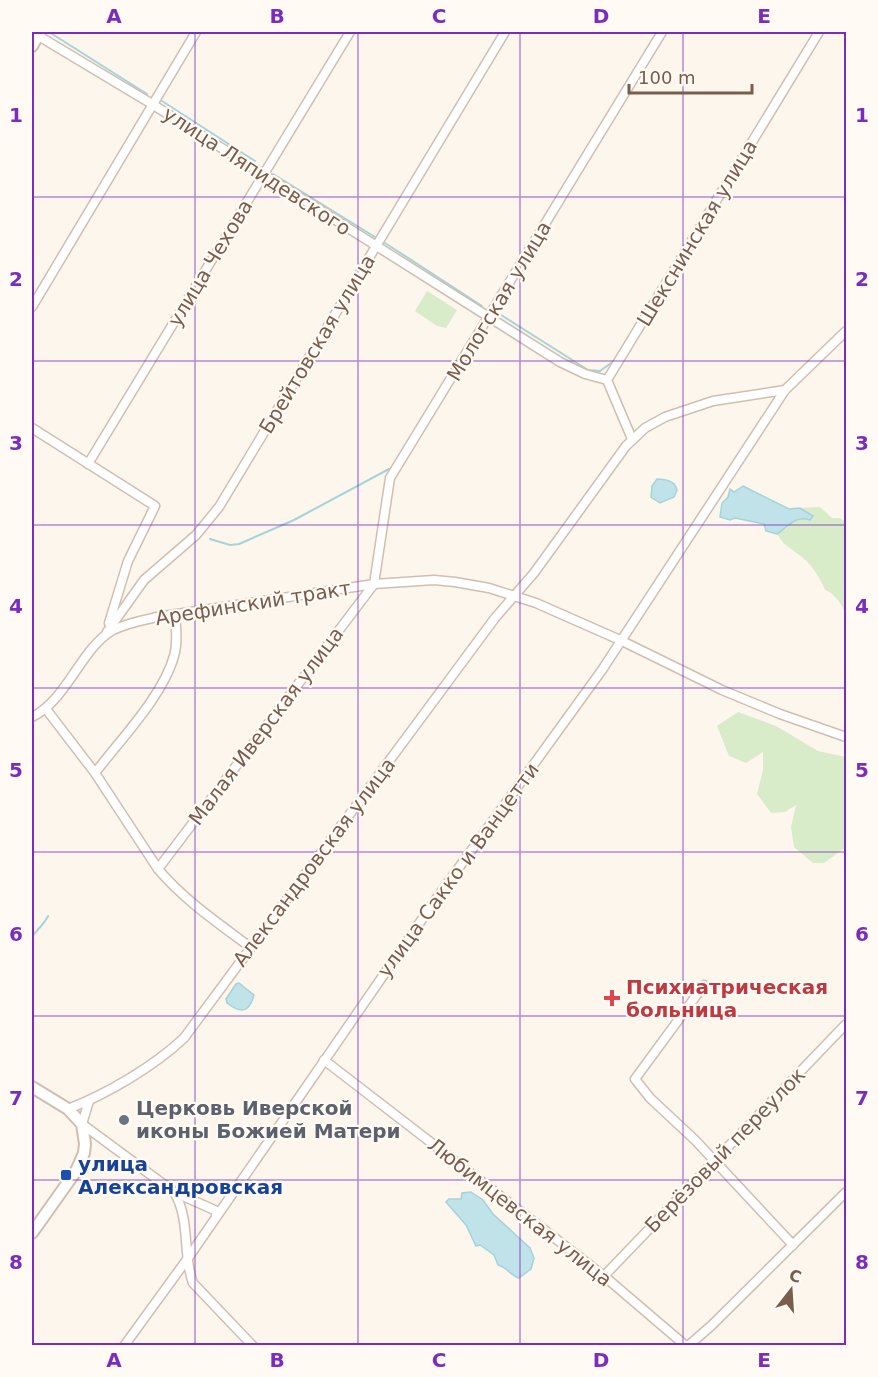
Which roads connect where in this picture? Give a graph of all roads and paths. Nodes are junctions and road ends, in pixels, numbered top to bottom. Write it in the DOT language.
graph roads {
  1 [pos="196,32"];
  2 [pos="350,32"];
  3 [pos="505,32"];
  4 [pos="662,32"];
  5 [pos="819,32"];
  6 [pos="37,33"];
  7 [pos="32,46"];
  8 [pos="152,104"];
  9 [pos="263,175"];
  10 [pos="375,246"];
  11 [pos="32,307"];
  12 [pos="489,317"];
  13 [pos="846,331"];
  14 [pos="607,380"];
  15 [pos="785,390"];
  16 [pos="32,428"];
  17 [pos="632,439"];
  18 [pos="88,464"];
  19 [pos="374,584"];
  20 [pos="514,595"];
  21 [pos="175,614"];
  22 [pos="104,637"];
  23 [pos="620,640"];
  24 [pos="46,708"];
  25 [pos="32,717"];
  26 [pos="846,737"];
  27 [pos="94,772"];
  28 [pos="158,869"];
  29 [pos="250,947"];
  30 [pos="704,985"];
  31 [pos="846,1024"];
  32 [pos="324,1060"];
  33 [pos="32,1087"];
  34 [pos="89,1101"];
  35 [pos="68,1109"];
  36 [pos="82,1124"];
  37 [pos="714,1161"];
  38 [pos="174,1192"];
  39 [pos="846,1192"];
  40 [pos="219,1212"];
  41 [pos="32,1233"];
  42 [pos="793,1245"];
  43 [pos="188,1258"];
  44 [pos="604,1276"];
  45 [pos="124,1346"];
  46 [pos="253,1346"];
  47 [pos="687,1346"];
  1 -- 8 [label="street"];
  2 -- 9 [label="street, улица Чехова"];
  3 -- 10 [label="street, Брейтовская улица"];
  4 -- 12 [label="street, Мологская улица"];
  5 -- 14 [label="street, Шекснинская улица"];
  6 -- 7 [label="street"];
  6 -- 8 [label="street, улица Ляпидевского"];
  8 -- 9 [label="street, улица Ляпидевского"];
  8 -- 11 [label="street"];
  9 -- 10 [label="street, улица Ляпидевского"];
  9 -- 18 [label="street, улица Чехова"];
  10 -- 12 [label="street, улица Ляпидевского"];
  10 -- 22 [label="street, Брейтовская улица"];
  12 -- 14 [label="street, улица Ляпидевского"];
  12 -- 19 [label="street, Мологская улица"];
  13 -- 15 [label="street, улица Сакко и Ванцетти"];
  14 -- 17 [label="street"];
  15 -- 17 [label="street"];
  15 -- 23 [label="street, улица Сакко и Ванцетти"];
  16 -- 18 [label="street"];
  17 -- 20 [label="street"];
  18 -- 22 [label="street"];
  19 -- 20 [label="street, Арефинский тракт"];
  19 -- 21 [label="street, Арефинский тракт"];
  19 -- 28 [label="street, Малая Иверская улица"];
  20 -- 23 [label="street, Арефинский тракт"];
  20 -- 29 [label="street, Александровская улица"];
  21 -- 22 [label="street, Арефинский тракт"];
  21 -- 27 [label="street"];
  22 -- 24 [label="street, Арефинский тракт"];
  23 -- 26 [label="street, Арефинский тракт"];
  23 -- 32 [label="street, улица Сакко и Ванцетти"];
  24 -- 25 [label="street, Арефинский тракт"];
  24 -- 27 [label="street"];
  27 -- 28 [label="street"];
  28 -- 29 [label="street"];
  29 -- 34 [label="street, Александровская улица"];
  30 -- 37 [label="street"];
  31 -- 37 [label="street, Берёзовый переулок"];
  32 -- 40 [label="street, улица Сакко и Ванцетти"];
  32 -- 44 [label="street, Любимцевская улица"];
  33 -- 35 [label="street"];
  34 -- 35 [label="street, Александровская улица"];
  34 -- 36 [label="street"];
  35 -- 36 [label="street"];
  36 -- 38 [label="street"];
  36 -- 41 [label="street"];
  37 -- 42 [label="street"];
  37 -- 44 [label="street, Берёзовый переулок"];
  38 -- 40 [label="street"];
  38 -- 43 [label="street"];
  39 -- 42 [label="street"];
  40 -- 43 [label="street, улица Сакко и Ванцетти"];
  42 -- 47 [label="street"];
  43 -- 45 [label="street"];
  43 -- 46 [label="street"];
  44 -- 47 [label="street, Любимцевская улица"];
}
